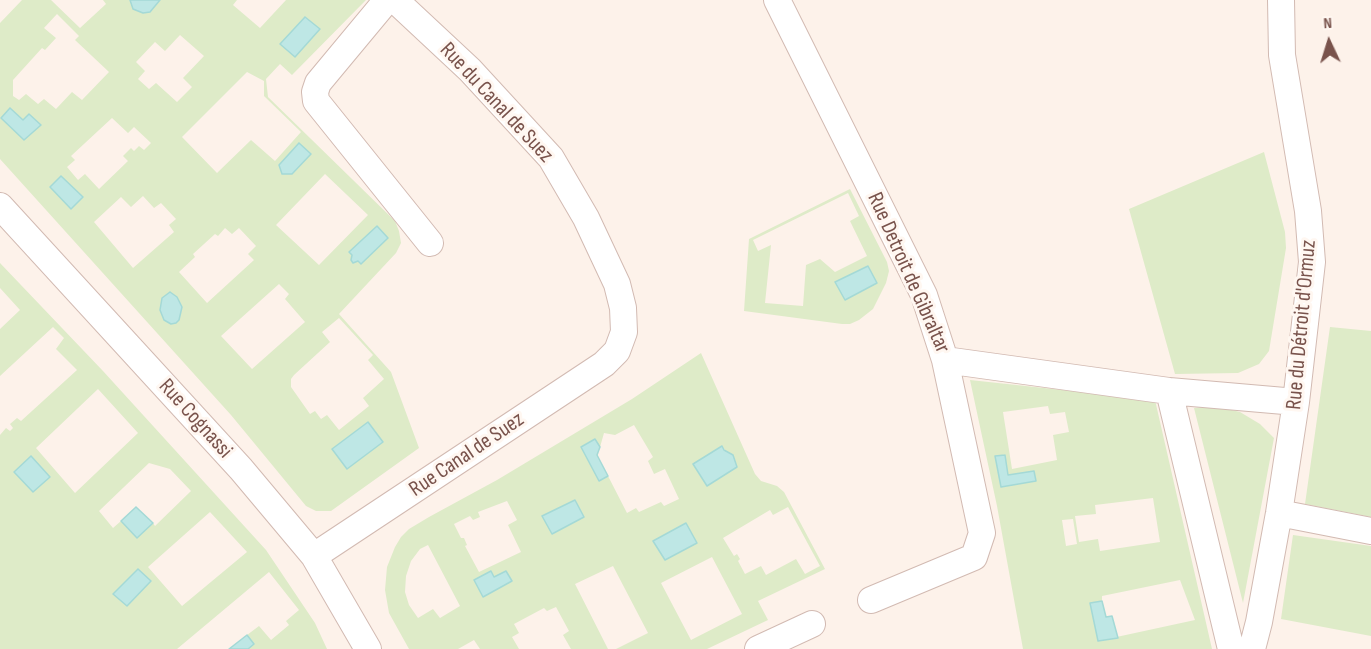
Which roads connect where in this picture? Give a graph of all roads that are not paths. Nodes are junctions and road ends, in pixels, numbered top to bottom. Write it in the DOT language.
graph roads {
  1 [pos="387,0"];
  2 [pos="395,0"];
  3 [pos="777,0"];
  4 [pos="1281,0"];
  5 [pos="0,206"];
  6 [pos="430,243"];
  7 [pos="617,351"];
  8 [pos="945,360"];
  9 [pos="1169,391"];
  10 [pos="1296,402"];
  11 [pos="1279,513"];
  12 [pos="1371,531"];
  13 [pos="314,556"];
  14 [pos="871,600"];
  15 [pos="812,624"];
  16 [pos="368,649"];
  17 [pos="758,649"];
  18 [pos="1231,649"];
  19 [pos="1252,649"];
  1 -- 6 [label="street"];
  2 -- 7 [label="street, Rue du Canal de Suez"];
  3 -- 8 [label="street, Rue Detroit de Gibraltar"];
  4 -- 10 [label="street, Rue du Détroit d'Ormuz"];
  5 -- 13 [label="street, Rue Cognassi"];
  7 -- 13 [label="street, Rue Canal de Suez"];
  8 -- 9 [label="street, Rue Detroit de Gibraltar"];
  8 -- 14 [label="street"];
  9 -- 10 [label="street, Rue Detroit de Gibraltar"];
  9 -- 18 [label="street"];
  10 -- 11 [label="street, Rue du Détroit d'Ormuz"];
  11 -- 12 [label="street"];
  11 -- 19 [label="street, Rue du Détroit d'Ormuz"];
  13 -- 16 [label="street, Rue Cognassi"];
  15 -- 17 [label="street"];
}
